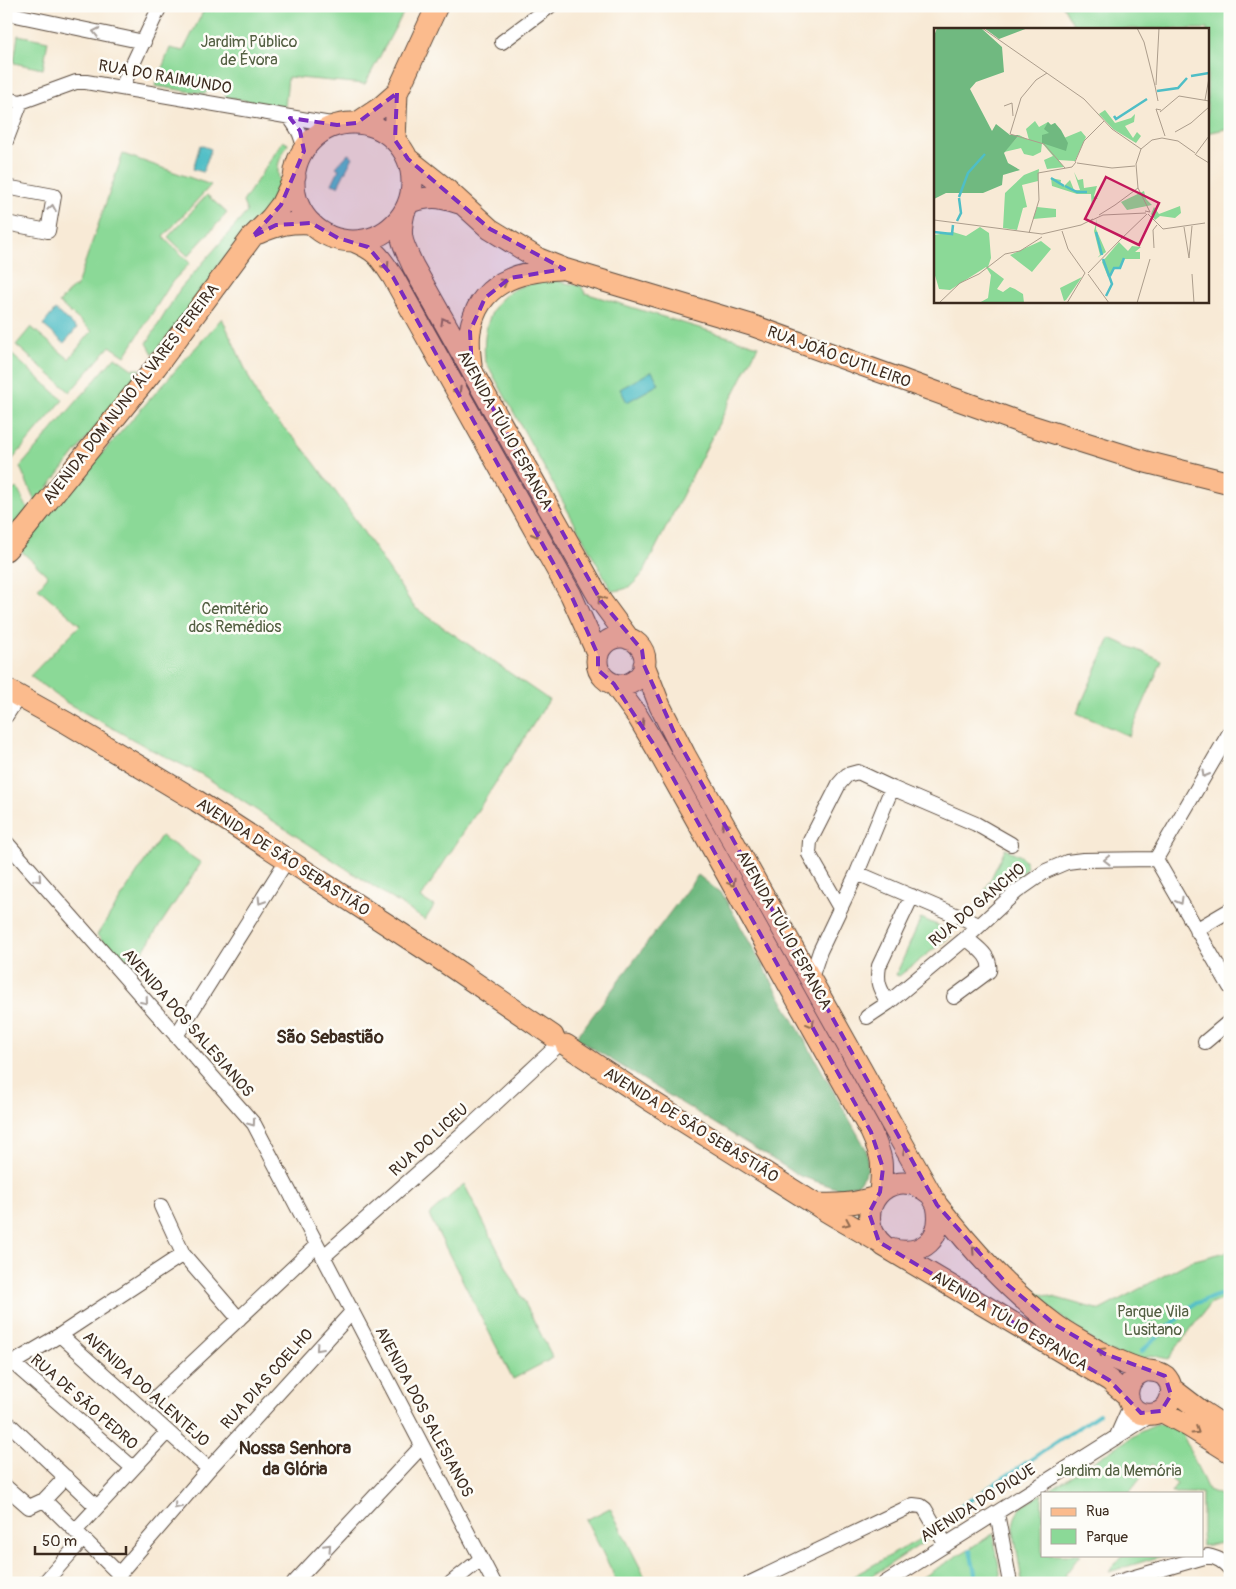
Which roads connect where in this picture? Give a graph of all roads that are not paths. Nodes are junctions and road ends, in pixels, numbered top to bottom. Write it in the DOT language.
graph roads {
  1 [pos="160,6"];
  2 [pos="437,6"];
  3 [pos="550,6"];
  4 [pos="6,13"];
  5 [pos="144,42"];
  6 [pos="502,42"];
  7 [pos="122,87"];
  8 [pos="396,93"];
  9 [pos="6,99"];
  10 [pos="21,102"];
  11 [pos="290,118"];
  12 [pos="347,124"];
  13 [pos="395,140"];
  14 [pos="6,141"];
  15 [pos="304,151"];
  16 [pos="408,159"];
  17 [pos="295,176"];
  18 [pos="6,187"];
  19 [pos="462,204"];
  20 [pos="406,208"];
  21 [pos="312,223"];
  22 [pos="6,224"];
  23 [pos="252,237"];
  24 [pos="353,241"];
  25 [pos="564,269"];
  26 [pos="472,370"];
  27 [pos="1230,484"];
  28 [pos="6,550"];
  29 [pos="629,639"];
  30 [pos="598,655"];
  31 [pos="644,665"];
  32 [pos="614,684"];
  33 [pos="12,692"];
  34 [pos="6,716"];
  35 [pos="1230,732"];
  36 [pos="1226,749"];
  37 [pos="892,788"];
  38 [pos="6,842"];
  39 [pos="1011,844"];
  40 [pos="1156,859"];
  41 [pos="288,860"];
  42 [pos="857,873"];
  43 [pos="912,896"];
  44 [pos="840,908"];
  45 [pos="1230,910"];
  46 [pos="979,925"];
  47 [pos="1196,930"];
  48 [pos="966,938"];
  49 [pos="794,948"];
  50 [pos="820,951"];
  51 [pos="811,978"];
  52 [pos="1230,987"];
  53 [pos="954,997"];
  54 [pos="888,1003"];
  55 [pos="867,1017"];
  56 [pos="1230,1021"];
  57 [pos="176,1036"];
  58 [pos="1205,1042"];
  59 [pos="558,1043"];
  60 [pos="878,1195"];
  61 [pos="933,1199"];
  62 [pos="815,1204"];
  63 [pos="162,1206"];
  64 [pos="885,1246"];
  65 [pos="320,1251"];
  66 [pos="184,1254"];
  67 [pos="352,1312"];
  68 [pos="239,1319"];
  69 [pos="60,1335"];
  70 [pos="11,1360"];
  71 [pos="1145,1370"];
  72 [pos="1171,1388"];
  73 [pos="156,1397"];
  74 [pos="1129,1400"];
  75 [pos="1157,1413"];
  76 [pos="6,1421"];
  77 [pos="1230,1430"];
  78 [pos="167,1432"];
  79 [pos="1116,1438"];
  80 [pos="422,1446"];
  81 [pos="1230,1452"];
  82 [pos="133,1468"];
  83 [pos="209,1469"];
  84 [pos="66,1478"];
  85 [pos="6,1487"];
  86 [pos="44,1500"];
  87 [pos="97,1507"];
  88 [pos="997,1513"];
  89 [pos="79,1535"];
  90 [pos="946,1545"];
  91 [pos="481,1559"];
  92 [pos="1230,1568"];
  93 [pos="117,1579"];
  94 [pos="44,1583"];
  95 [pos="294,1583"];
  96 [pos="451,1583"];
  97 [pos="494,1583"];
  98 [pos="750,1583"];
  99 [pos="885,1583"];
  100 [pos="1010,1583"];
  101 [pos="1114,1583"];
  1 -- 5 [label="street"];
  2 -- 8 [label="main road"];
  3 -- 6 [label="street"];
  5 -- 4 [label="street, one-way"];
  5 -- 7 [label="street"];
  7 -- 10 [label="street, RUA DO RAIMUNDO"];
  7 -- 11 [label="street, RUA DO RAIMUNDO"];
  8 -- 12 [label="main road"];
  8 -- 13 [label="main road"];
  9 -- 10 [label="street"];
  10 -- 14 [label="street"];
  11 -- 12 [label="street, RUA DO RAIMUNDO"];
  11 -- 15 [label="street"];
  12 -- 13 [label="main road"];
  12 -- 15 [label="main road"];
  13 -- 16 [label="main road"];
  15 -- 17 [label="main road"];
  16 -- 19 [label="main road, RUA JOÃO CUTILEIRO"];
  16 -- 20 [label="main road"];
  17 -- 21 [label="main road"];
  17 -- 23 [label="main road, AVENIDA DOM NUNO ÁLVARES PEREIRA"];
  22 -- 18 [label="street, one-way"];
  19 -- 20 [label="main road, RUA JOÃO CUTILEIRO"];
  19 -- 25 [label="main road, RUA JOÃO CUTILEIRO"];
  20 -- 24 [label="main road"];
  26 -- 20 [label="main road, AVENIDA TÚLIO ESPANCA, one-way"];
  21 -- 23 [label="main road, AVENIDA DOM NUNO ÁLVARES PEREIRA"];
  21 -- 24 [label="main road"];
  23 -- 28 [label="main road, AVENIDA DOM NUNO ÁLVARES PEREIRA"];
  24 -- 30 [label="main road, AVENIDA TÚLIO ESPANCA, one-way"];
  26 -- 25 [label="main road, one-way"];
  25 -- 27 [label="main road, RUA JOÃO CUTILEIRO"];
  29 -- 26 [label="main road, AVENIDA TÚLIO ESPANCA, one-way"];
  29 -- 30 [label="main road"];
  29 -- 31 [label="main road, AVENIDA TÚLIO ESPANCA"];
  30 -- 32 [label="main road, AVENIDA TÚLIO ESPANCA"];
  31 -- 32 [label="main road"];
  49 -- 31 [label="main road, AVENIDA TÚLIO ESPANCA, one-way"];
  32 -- 60 [label="main road, AVENIDA TÚLIO ESPANCA, one-way"];
  33 -- 34 [label="street"];
  33 -- 41 [label="main road, AVENIDA DE SÃO SEBASTIÃO"];
  35 -- 36 [label="street"];
  36 -- 40 [label="street, one-way"];
  37 -- 39 [label="street"];
  37 -- 42 [label="street"];
  37 -- 44 [label="street"];
  38 -- 57 [label="street, AVENIDA DOS SALESIANOS, one-way"];
  40 -- 46 [label="street, RUA DO GANCHO, one-way"];
  40 -- 47 [label="street, one-way"];
  41 -- 57 [label="street, one-way"];
  41 -- 59 [label="main road, AVENIDA DE SÃO SEBASTIÃO"];
  42 -- 43 [label="street"];
  42 -- 44 [label="street"];
  43 -- 46 [label="street"];
  43 -- 54 [label="street"];
  44 -- 50 [label="street"];
  45 -- 47 [label="street"];
  46 -- 48 [label="street, RUA DO GANCHO"];
  47 -- 52 [label="street"];
  48 -- 53 [label="street"];
  48 -- 54 [label="street, RUA DO GANCHO"];
  49 -- 50 [label="street"];
  49 -- 51 [label="main road, AVENIDA TÚLIO ESPANCA"];
  50 -- 51 [label="street"];
  61 -- 51 [label="main road, AVENIDA TÚLIO ESPANCA, one-way"];
  54 -- 55 [label="street, RUA DO GANCHO"];
  56 -- 58 [label="street"];
  57 -- 65 [label="street, AVENIDA DOS SALESIANOS, one-way"];
  59 -- 62 [label="main road, AVENIDA DE SÃO SEBASTIÃO"];
  59 -- 65 [label="street, RUA DO LICEU"];
  60 -- 61 [label="main road, AVENIDA TÚLIO ESPANCA"];
  60 -- 62 [label="main road"];
  60 -- 64 [label="main road, AVENIDA TÚLIO ESPANCA"];
  61 -- 64 [label="main road, AVENIDA TÚLIO ESPANCA"];
  71 -- 61 [label="main road, AVENIDA TÚLIO ESPANCA, one-way"];
  62 -- 64 [label="main road, AVENIDA DE SÃO SEBASTIÃO, one-way"];
  63 -- 66 [label="street"];
  64 -- 74 [label="main road, AVENIDA TÚLIO ESPANCA"];
  65 -- 67 [label="street, AVENIDA DOS SALESIANOS"];
  65 -- 68 [label="street, RUA DO LICEU"];
  66 -- 68 [label="street"];
  66 -- 69 [label="street"];
  67 -- 80 [label="street, AVENIDA DOS SALESIANOS"];
  67 -- 83 [label="street, RUA DIAS COELHO, one-way"];
  68 -- 73 [label="street, RUA DO LICEU"];
  69 -- 70 [label="street"];
  69 -- 78 [label="street, AVENIDA DO ALENTEJO"];
  70 -- 82 [label="street, RUA DE SÃO PEDRO"];
  71 -- 72 [label="main road, AVENIDA TÚLIO ESPANCA"];
  71 -- 74 [label="main road"];
  72 -- 75 [label="main road"];
  72 -- 77 [label="main road, AVENIDA TÚLIO ESPANCA"];
  74 -- 75 [label="main road, AVENIDA TÚLIO ESPANCA"];
  74 -- 79 [label="street"];
  75 -- 79 [label="street, AVENIDA DO DIQUE"];
  75 -- 81 [label="main road, AVENIDA TÚLIO ESPANCA, one-way"];
  76 -- 84 [label="street"];
  78 -- 82 [label="street"];
  78 -- 83 [label="street, AVENIDA DO ALENTEJO"];
  79 -- 88 [label="street, AVENIDA DO DIQUE"];
  80 -- 91 [label="street, AVENIDA DOS SALESIANOS"];
  95 -- 80 [label="street, one-way"];
  82 -- 87 [label="street"];
  83 -- 93 [label="street, RUA DIAS COELHO, one-way"];
  84 -- 86 [label="street"];
  84 -- 87 [label="street"];
  85 -- 86 [label="street"];
  86 -- 89 [label="street"];
  87 -- 89 [label="street"];
  88 -- 90 [label="street, AVENIDA DO DIQUE"];
  88 -- 100 [label="street"];
  89 -- 93 [label="street"];
  89 -- 94 [label="street"];
  90 -- 98 [label="street"];
  90 -- 99 [label="street, AVENIDA DO DIQUE"];
  91 -- 96 [label="street"];
  91 -- 97 [label="street, AVENIDA DOS SALESIANOS"];
  92 -- 101 [label="street"];
}
